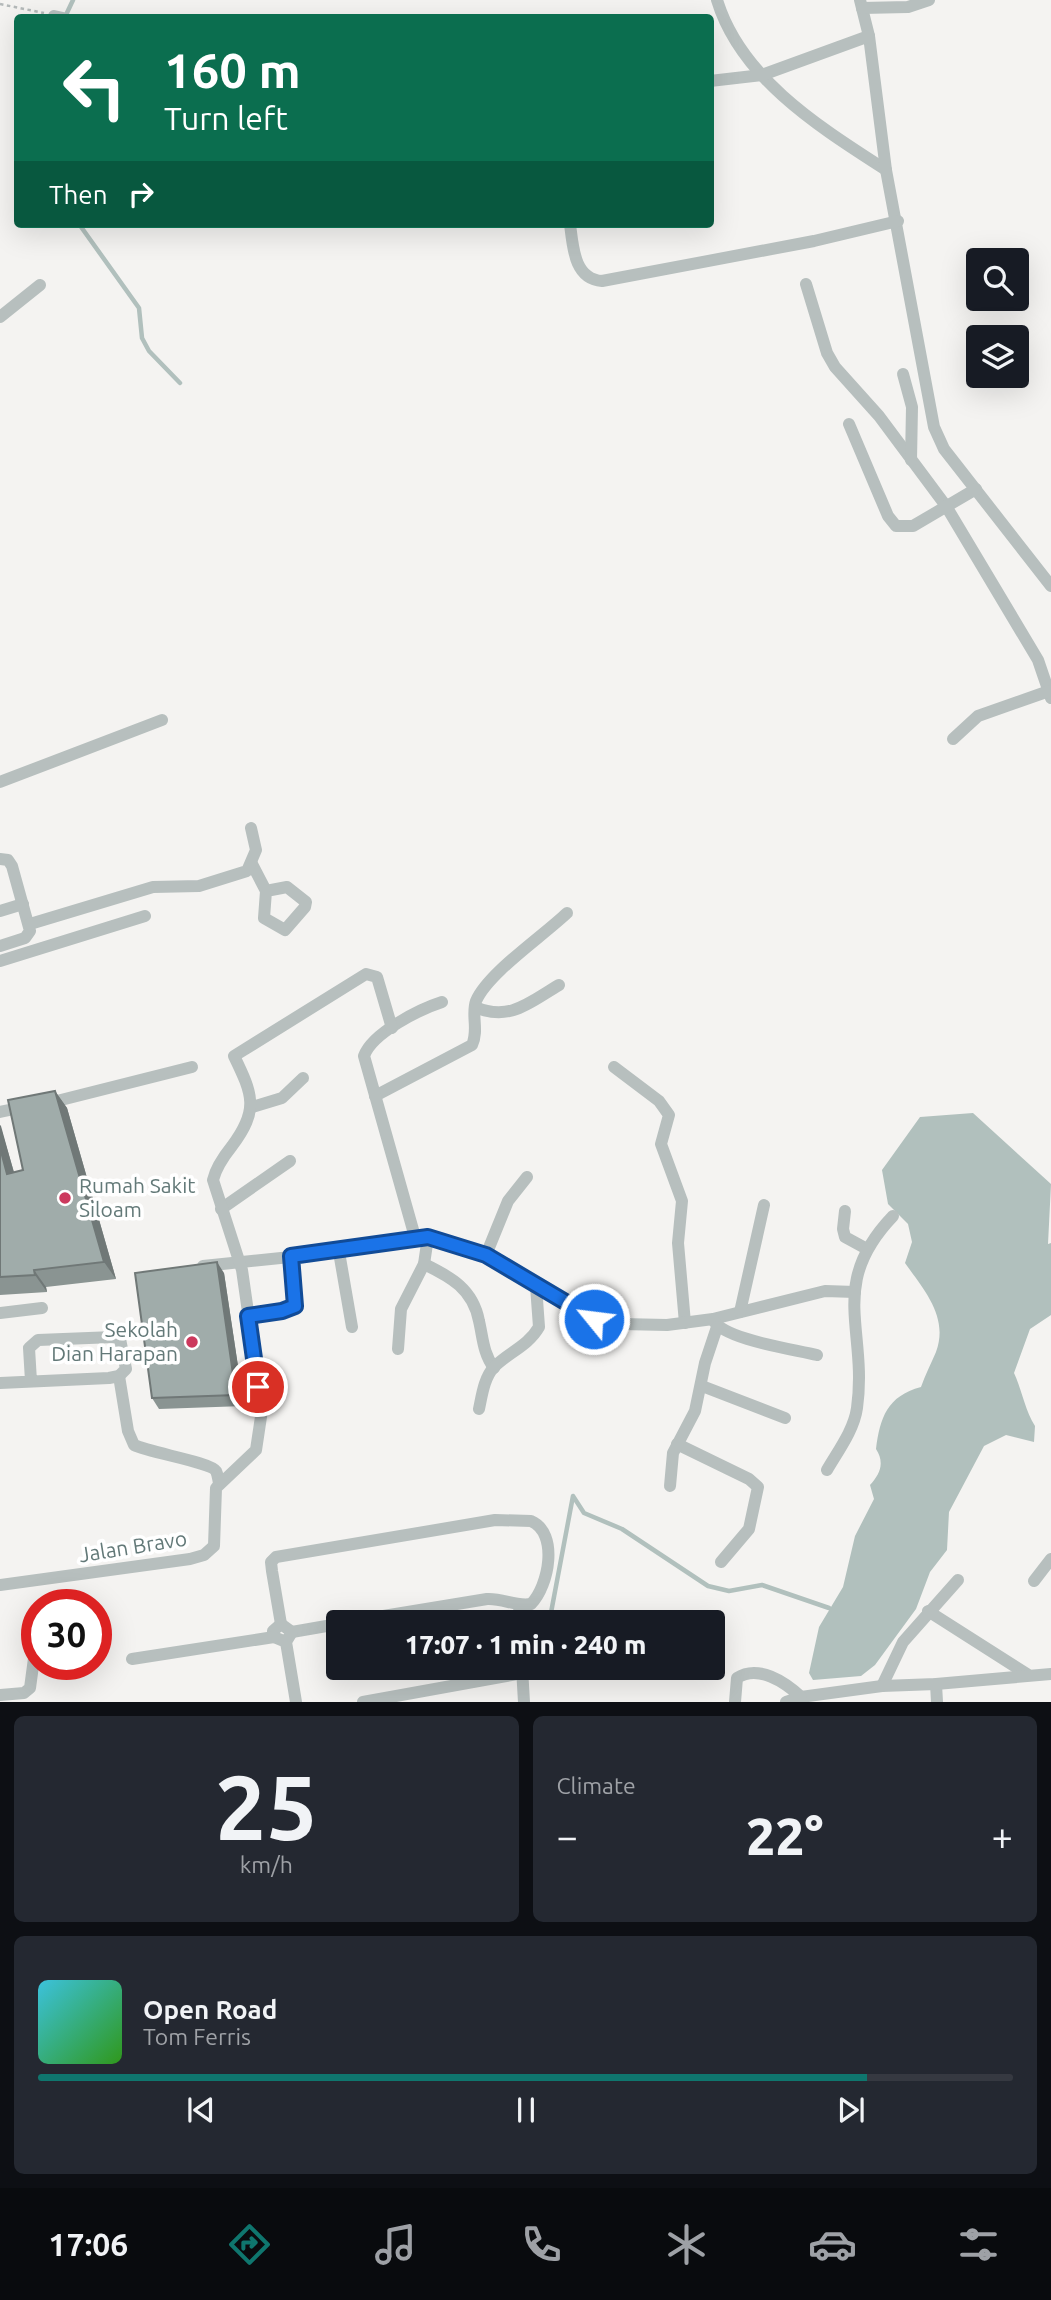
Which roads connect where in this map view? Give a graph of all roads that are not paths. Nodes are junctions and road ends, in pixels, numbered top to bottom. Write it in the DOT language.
graph roads {
  1 [pos="717,0"];
  2 [pos="929,0"];
  3 [pos="861,4"];
  4 [pos="869,36"];
  5 [pos="762,75"];
  6 [pos="714,80"];
  7 [pos="886,170"];
  8 [pos="898,221"];
  9 [pos="571,228"];
  10 [pos="806,284"];
  11 [pos="40,285"];
  12 [pos="0,317"];
  13 [pos="903,374"];
  14 [pos="849,424"];
  15 [pos="911,460"];
  16 [pos="976,489"];
  17 [pos="946,506"];
  18 [pos="1051,586"];
  19 [pos="1050,695"];
  20 [pos="162,720"];
  21 [pos="953,739"];
  22 [pos="0,782"];
  23 [pos="251,828"];
  24 [pos="0,859"];
  25 [pos="253,864"];
  26 [pos="266,891"];
  27 [pos="23,904"];
  28 [pos="0,911"];
  29 [pos="567,913"];
  30 [pos="145,916"];
  31 [pos="30,924"];
  32 [pos="0,946"];
  33 [pos="0,961"];
  34 [pos="559,985"];
  35 [pos="442,1002"];
  36 [pos="475,1007"];
  37 [pos="393,1028"];
  38 [pos="192,1067"];
  39 [pos="614,1067"];
  40 [pos="303,1078"];
  41 [pos="376,1096"];
  42 [pos="252,1107"];
  43 [pos="0,1112"];
  44 [pos="290,1161"];
  45 [pos="527,1177"];
  46 [pos="764,1205"];
  47 [pos="221,1209"];
  48 [pos="845,1210"];
  49 [pos="893,1216"];
  50 [pos="421,1237"];
  51 [pos="867,1249"];
  52 [pos="339,1252"];
  53 [pos="486,1255"];
  54 [pos="291,1256"];
  55 [pos="240,1261"];
  56 [pos="424,1264"];
  57 [pos="190,1268"];
  58 [pos="536,1286"];
  59 [pos="855,1292"];
  60 [pos="43,1308"];
  61 [pos="740,1312"];
  62 [pos="0,1313"];
  63 [pos="248,1316"];
  64 [pos="685,1323"];
  65 [pos="715,1323"];
  66 [pos="352,1327"];
  67 [pos="398,1349"];
  68 [pos="817,1355"];
  69 [pos="494,1368"];
  70 [pos="119,1376"];
  71 [pos="31,1381"];
  72 [pos="0,1383"];
  73 [pos="702,1386"];
  74 [pos="479,1409"];
  75 [pos="785,1418"];
  76 [pos="677,1444"];
  77 [pos="827,1470"];
  78 [pos="219,1483"];
  79 [pos="670,1486"];
  80 [pos="1051,1559"];
  81 [pos="721,1562"];
  82 [pos="958,1580"];
  83 [pos="1034,1581"];
  84 [pos="0,1585"];
  85 [pos="519,1605"];
  86 [pos="420,1610"];
  87 [pos="519,1610"];
  88 [pos="929,1611"];
  89 [pos="326,1626"];
  90 [pos="283,1633"];
  91 [pos="132,1659"];
  92 [pos="1027,1674"];
  93 [pos="1051,1674"];
  94 [pos="31,1680"];
  95 [pos="478,1680"];
  96 [pos="523,1680"];
  97 [pos="936,1684"];
  98 [pos="882,1686"];
  99 [pos="0,1695"];
  100 [pos="801,1697"];
  101 [pos="388,1700"];
  102 [pos="296,1702"];
  103 [pos="363,1702"];
  104 [pos="524,1702"];
  105 [pos="735,1702"];
  106 [pos="786,1702"];
  107 [pos="937,1702"];
  1 -- 5 [label="street"];
  2 -- 3 [label="street"];
  3 -- 4 [label="street"];
  4 -- 5 [label="street"];
  4 -- 7 [label="street"];
  5 -- 6 [label="street"];
  5 -- 7 [label="street"];
  7 -- 8 [label="street"];
  8 -- 9 [label="street"];
  8 -- 16 [label="street"];
  10 -- 15 [label="street"];
  11 -- 12 [label="street"];
  13 -- 15 [label="street"];
  14 -- 17 [label="street"];
  15 -- 17 [label="street"];
  16 -- 17 [label="street"];
  16 -- 18 [label="street"];
  17 -- 19 [label="street"];
  19 -- 21 [label="street"];
  20 -- 22 [label="street"];
  23 -- 25 [label="street"];
  24 -- 27 [label="street"];
  25 -- 26 [label="street"];
  25 -- 31 [label="street"];
  27 -- 28 [label="street"];
  27 -- 31 [label="street"];
  29 -- 36 [label="street"];
  30 -- 33 [label="street"];
  31 -- 32 [label="street"];
  34 -- 36 [label="street"];
  35 -- 37 [label="street"];
  36 -- 41 [label="street"];
  37 -- 41 [label="street"];
  37 -- 42 [label="street"];
  38 -- 43 [label="street"];
  39 -- 64 [label="street"];
  40 -- 42 [label="street"];
  41 -- 50 [label="street"];
  42 -- 47 [label="street"];
  44 -- 47 [label="street"];
  45 -- 53 [label="street"];
  46 -- 61 [label="street"];
  47 -- 55 [label="street"];
  48 -- 51 [label="street"];
  49 -- 51 [label="street"];
  50 -- 52 [label="street"];
  50 -- 53 [label="street"];
  50 -- 56 [label="street"];
  51 -- 59 [label="street"];
  52 -- 54 [label="street"];
  52 -- 66 [label="street"];
  53 -- 58 [label="street"];
  54 -- 55 [label="street"];
  54 -- 63 [label="street"];
  55 -- 57 [label="street"];
  55 -- 63 [label="street"];
  56 -- 67 [label="street"];
  56 -- 69 [label="street"];
  58 -- 64 [label="street"];
  58 -- 69 [label="street"];
  59 -- 61 [label="street"];
  59 -- 77 [label="street"];
  60 -- 62 [label="street"];
  61 -- 65 [label="street"];
  63 -- 78 [label="street"];
  64 -- 65 [label="street"];
  65 -- 68 [label="street"];
  65 -- 73 [label="street"];
  69 -- 74 [label="street"];
  70 -- 71 [label="street"];
  70 -- 71 [label="street"];
  70 -- 78 [label="street"];
  71 -- 72 [label="street"];
  73 -- 75 [label="street"];
  73 -- 76 [label="street"];
  76 -- 79 [label="street"];
  76 -- 81 [label="street"];
  78 -- 84 [label="street, Jalan Bravo"];
  80 -- 83 [label="street"];
  82 -- 88 [label="street"];
  85 -- 86 [label="street"];
  85 -- 87 [label="street"];
  85 -- 90 [label="street"];
  88 -- 92 [label="street"];
  88 -- 98 [label="street"];
  89 -- 90 [label="street"];
  90 -- 91 [label="street"];
  90 -- 102 [label="street"];
  92 -- 93 [label="street"];
  92 -- 97 [label="street"];
  94 -- 99 [label="street"];
  95 -- 101 [label="street"];
  96 -- 104 [label="street"];
  97 -- 98 [label="street"];
  97 -- 107 [label="street"];
  98 -- 100 [label="street"];
  100 -- 105 [label="street"];
  100 -- 106 [label="street"];
  101 -- 103 [label="street"];
}
